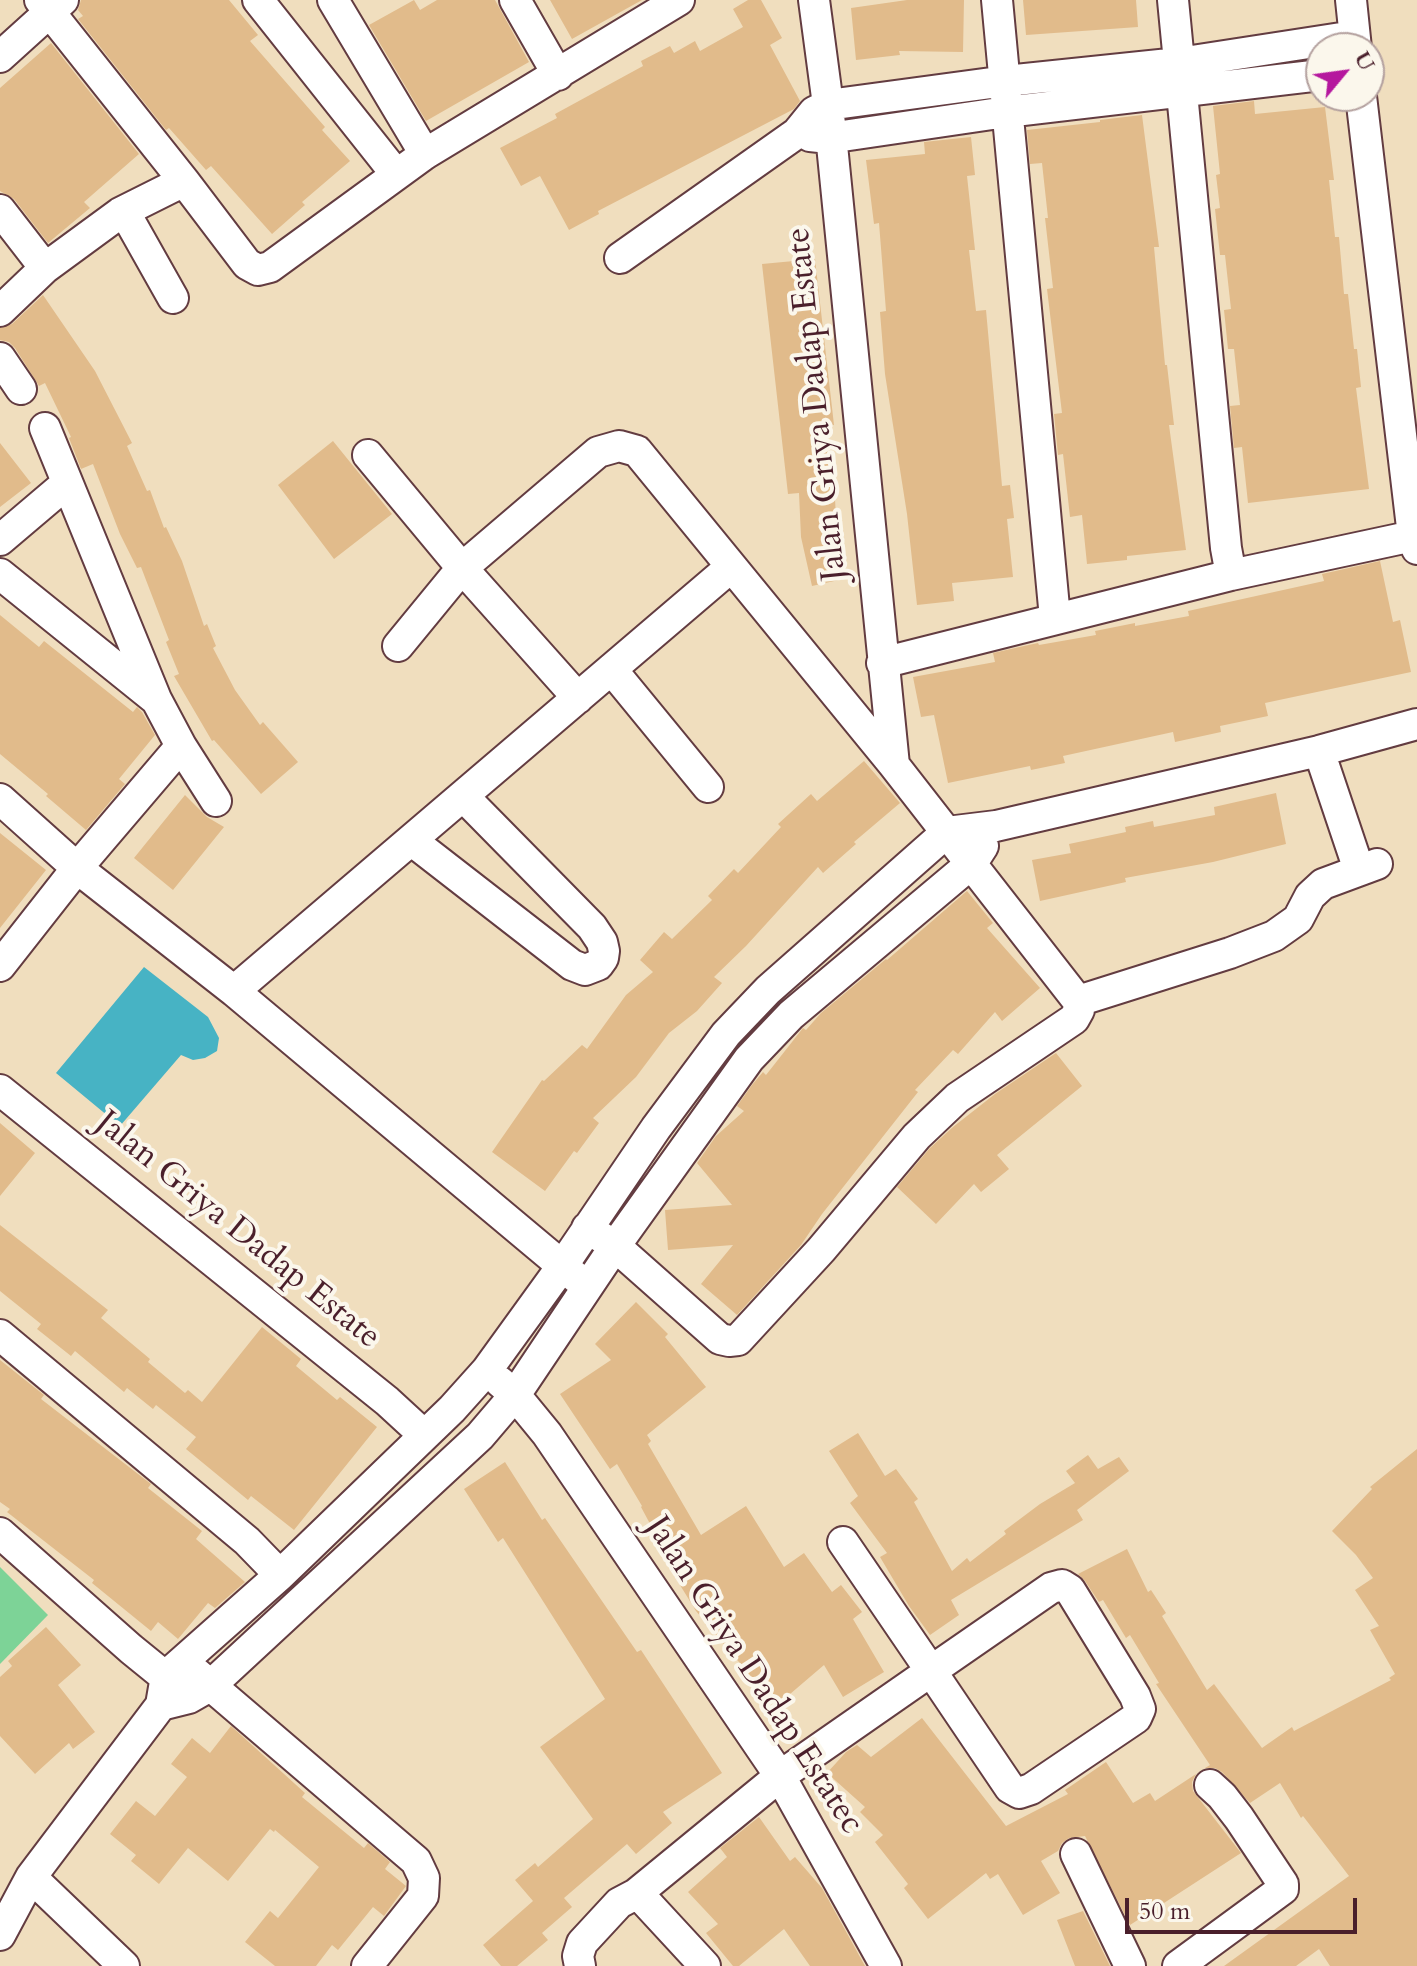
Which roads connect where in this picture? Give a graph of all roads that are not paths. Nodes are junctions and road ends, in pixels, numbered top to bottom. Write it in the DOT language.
graph roads {
  1 [pos="258,0"];
  2 [pos="333,0"];
  3 [pos="515,0"];
  4 [pos="679,0"];
  5 [pos="814,0"];
  6 [pos="997,0"];
  7 [pos="1173,0"];
  8 [pos="1351,0"];
  9 [pos="51,4"];
  10 [pos="1354,32"];
  11 [pos="1305,52"];
  12 [pos="0,57"];
  13 [pos="558,75"];
  14 [pos="1305,75"];
  15 [pos="1180,78"];
  16 [pos="1006,81"];
  17 [pos="828,105"];
  18 [pos="1006,112"];
  19 [pos="1363,112"];
  20 [pos="797,133"];
  21 [pos="829,138"];
  22 [pos="425,154"];
  23 [pos="396,174"];
  24 [pos="184,181"];
  25 [pos="0,210"];
  26 [pos="124,211"];
  27 [pos="620,258"];
  28 [pos="45,268"];
  29 [pos="173,298"];
  30 [pos="0,311"];
  31 [pos="0,358"];
  32 [pos="21,389"];
  33 [pos="45,428"];
  34 [pos="368,455"];
  35 [pos="66,484"];
  36 [pos="0,540"];
  37 [pos="1415,542"];
  38 [pos="731,567"];
  39 [pos="462,568"];
  40 [pos="0,574"];
  41 [pos="1231,575"];
  42 [pos="1055,618"];
  43 [pos="398,646"];
  44 [pos="882,663"];
  45 [pos="612,670"];
  46 [pos="578,698"];
  47 [pos="156,699"];
  48 [pos="1417,724"];
  49 [pos="181,746"];
  50 [pos="1319,751"];
  51 [pos="894,765"];
  52 [pos="708,787"];
  53 [pos="464,797"];
  54 [pos="0,799"];
  55 [pos="216,801"];
  56 [pos="996,826"];
  57 [pos="947,832"];
  58 [pos="411,840"];
  59 [pos="972,863"];
  60 [pos="77,868"];
  61 [pos="0,966"];
  62 [pos="234,991"];
  63 [pos="1078,1001"];
  64 [pos="0,1090"];
  65 [pos="587,1228"];
  66 [pos="615,1246"];
  67 [pos="563,1265"];
  68 [pos="588,1287"];
  69 [pos="0,1335"];
  70 [pos="487,1370"];
  71 [pos="515,1395"];
  72 [pos="424,1435"];
  73 [pos="0,1533"];
  74 [pos="843,1542"];
  75 [pos="280,1575"];
  76 [pos="931,1671"];
  77 [pos="182,1685"];
  78 [pos="780,1776"];
  79 [pos="1210,1785"];
  80 [pos="1076,1854"];
  81 [pos="31,1877"];
  82 [pos="636,1894"];
  83 [pos="0,1935"];
  84 [pos="124,1966"];
  85 [pos="367,1966"];
  86 [pos="580,1966"];
  87 [pos="705,1966"];
  88 [pos="886,1966"];
  89 [pos="1130,1966"];
  90 [pos="1178,1966"];
  1 -- 23 [label="street"];
  2 -- 22 [label="street"];
  3 -- 13 [label="street"];
  4 -- 13 [label="street"];
  5 -- 17 [label="street, Jalan Griya Dadap Estate"];
  6 -- 16 [label="street"];
  7 -- 15 [label="street"];
  8 -- 10 [label="street"];
  9 -- 12 [label="street"];
  9 -- 24 [label="street"];
  11 -- 15 [label="street"];
  13 -- 22 [label="street"];
  14 -- 15 [label="street"];
  15 -- 16 [label="street"];
  15 -- 18 [label="street"];
  15 -- 41 [label="street"];
  16 -- 17 [label="street"];
  16 -- 18 [label="street"];
  17 -- 20 [label="street"];
  17 -- 21 [label="street, Jalan Griya Dadap Estate"];
  18 -- 21 [label="street"];
  18 -- 42 [label="street"];
  19 -- 37 [label="street"];
  20 -- 21 [label="street"];
  20 -- 27 [label="street"];
  21 -- 44 [label="street, Jalan Griya Dadap Estate"];
  22 -- 23 [label="street"];
  23 -- 24 [label="street"];
  24 -- 26 [label="street"];
  25 -- 28 [label="street"];
  26 -- 28 [label="street"];
  26 -- 29 [label="street"];
  28 -- 30 [label="street"];
  31 -- 32 [label="street"];
  33 -- 35 [label="street"];
  34 -- 39 [label="street"];
  35 -- 36 [label="street"];
  35 -- 47 [label="street"];
  37 -- 41 [label="street"];
  38 -- 39 [label="street"];
  38 -- 45 [label="street"];
  38 -- 51 [label="street"];
  39 -- 43 [label="street"];
  39 -- 46 [label="street"];
  40 -- 47 [label="street"];
  41 -- 42 [label="street"];
  42 -- 44 [label="street"];
  44 -- 51 [label="street, Jalan Griya Dadap Estate"];
  45 -- 46 [label="street"];
  45 -- 52 [label="street"];
  46 -- 53 [label="street"];
  47 -- 49 [label="street"];
  48 -- 50 [label="street"];
  49 -- 55 [label="street"];
  49 -- 60 [label="street"];
  50 -- 56 [label="street"];
  50 -- 63 [label="street"];
  51 -- 57 [label="street"];
  53 -- 58 [label="street"];
  53 -- 58 [label="street"];
  54 -- 60 [label="street"];
  56 -- 57 [label="street"];
  56 -- 59 [label="street"];
  57 -- 59 [label="street"];
  57 -- 65 [label="street"];
  58 -- 62 [label="street"];
  59 -- 63 [label="street"];
  59 -- 66 [label="street"];
  60 -- 61 [label="street"];
  60 -- 62 [label="street"];
  62 -- 67 [label="street"];
  63 -- 66 [label="street"];
  64 -- 72 [label="street, Jalan Griya Dadap Estate"];
  65 -- 66 [label="street"];
  65 -- 67 [label="street"];
  66 -- 68 [label="street"];
  67 -- 68 [label="street"];
  67 -- 70 [label="street"];
  68 -- 71 [label="street"];
  69 -- 75 [label="street"];
  70 -- 71 [label="street"];
  70 -- 72 [label="street"];
  71 -- 77 [label="street"];
  71 -- 78 [label="street, Jalan Griya Dadap Estatec"];
  72 -- 75 [label="street"];
  73 -- 77 [label="street"];
  74 -- 76 [label="street"];
  75 -- 77 [label="street"];
  76 -- 76 [label="street"];
  76 -- 78 [label="street"];
  77 -- 81 [label="street"];
  77 -- 85 [label="street"];
  78 -- 82 [label="street"];
  78 -- 88 [label="street, Jalan Griya Dadap Estatec"];
  79 -- 90 [label="street"];
  80 -- 89 [label="street"];
  81 -- 83 [label="street"];
  81 -- 84 [label="street"];
  82 -- 86 [label="street"];
  82 -- 87 [label="street"];
}
